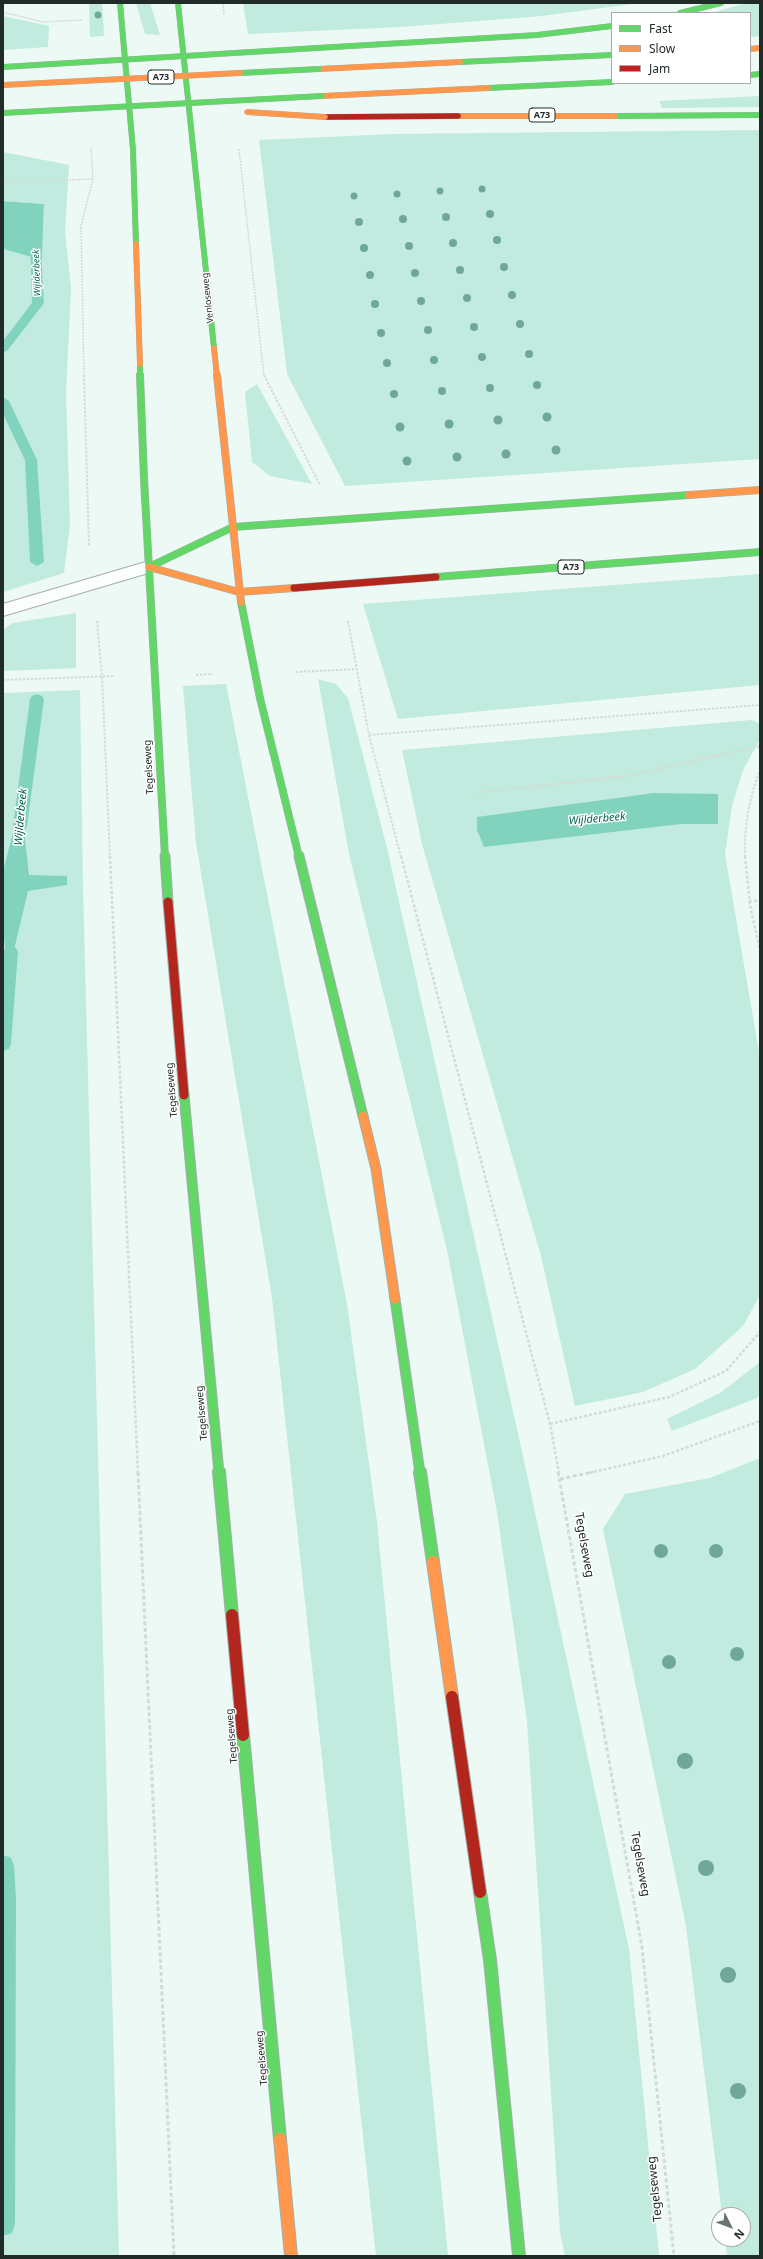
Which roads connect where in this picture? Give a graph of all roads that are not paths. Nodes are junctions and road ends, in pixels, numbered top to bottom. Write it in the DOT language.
graph roads {
  1 [pos="120,3"];
  2 [pos="178,3"];
  3 [pos="721,3"];
  4 [pos="684,12"];
  5 [pos="611,26"];
  6 [pos="611,55"];
  7 [pos="3,67"];
  8 [pos="611,82"];
  9 [pos="3,85"];
  10 [pos="152,105"];
  11 [pos="3,112"];
  12 [pos="760,115"];
  13 [pos="760,490"];
  14 [pos="233,527"];
  15 [pos="760,552"];
  16 [pos="149,567"];
  17 [pos="239,592"];
  18 [pos="3,610"];
  19 [pos="291,2256"];
  20 [pos="519,2256"];
  1 -- 16 [label="main road"];
  2 -- 14 [label="main road, Venloseweg"];
  3 -- 4 [label="main road"];
  5 -- 7 [label="main road, A73, bridge"];
  6 -- 9 [label="main road, A73, bridge"];
  8 -- 10 [label="main road, A73, bridge"];
  10 -- 11 [label="main road, A73, bridge"];
  10 -- 12 [label="main road, A73, bridge"];
  13 -- 14 [label="main road"];
  14 -- 16 [label="main road"];
  14 -- 17 [label="main road, Venloseweg"];
  15 -- 17 [label="main road, A73"];
  16 -- 17 [label="main road"];
  16 -- 18 [label="lane"];
  16 -- 19 [label="main road, Tegelseweg"];
  17 -- 20 [label="main road"];
}
